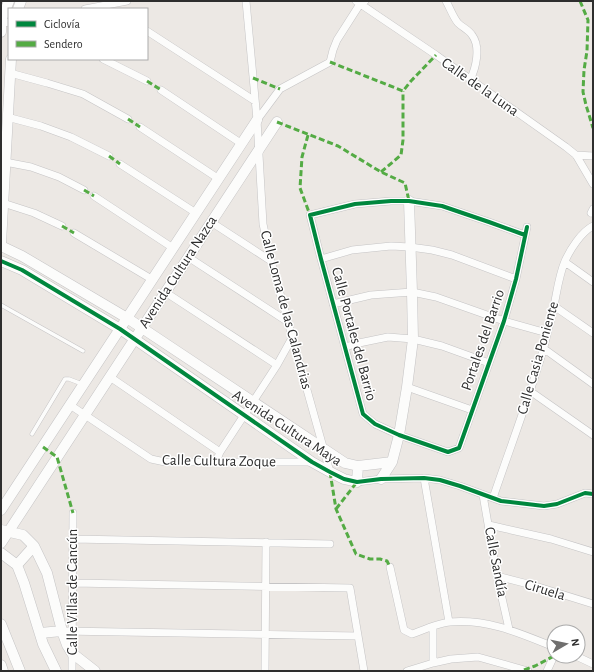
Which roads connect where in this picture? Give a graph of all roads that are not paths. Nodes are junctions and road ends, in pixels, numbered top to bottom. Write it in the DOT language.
graph roads {
  1 [pos="10,1"];
  2 [pos="127,1"];
  3 [pos="246,1"];
  4 [pos="446,1"];
  5 [pos="360,2"];
  6 [pos="109,7"];
  7 [pos="97,8"];
  8 [pos="1,21"];
  9 [pos="1,32"];
  10 [pos="148,33"];
  11 [pos="11,60"];
  12 [pos="105,60"];
  13 [pos="10,73"];
  14 [pos="470,80"];
  15 [pos="147,81"];
  16 [pos="161,90"];
  17 [pos="255,101"];
  18 [pos="7,117"];
  19 [pos="128,119"];
  20 [pos="257,120"];
  21 [pos="276,122"];
  22 [pos="140,127"];
  23 [pos="242,144"];
  24 [pos="258,150"];
  25 [pos="576,155"];
  26 [pos="109,156"];
  27 [pos="593,156"];
  28 [pos="5,162"];
  29 [pos="120,164"];
  30 [pos="219,179"];
  31 [pos="593,184"];
  32 [pos="84,190"];
  33 [pos="94,196"];
  34 [pos="409,201"];
  35 [pos="3,203"];
  36 [pos="196,213"];
  37 [pos="211,222"];
  38 [pos="62,226"];
  39 [pos="527,227"];
  40 [pos="592,228"];
  41 [pos="74,233"];
  42 [pos="525,235"];
  43 [pos="1,243"];
  44 [pos="1,246"];
  45 [pos="410,247"];
  46 [pos="173,248"];
  47 [pos="188,257"];
  48 [pos="320,259"];
  49 [pos="1,261"];
  50 [pos="271,261"];
  51 [pos="565,262"];
  52 [pos="516,279"];
  53 [pos="152,280"];
  54 [pos="593,282"];
  55 [pos="166,292"];
  56 [pos="412,292"];
  57 [pos="333,304"];
  58 [pos="1,305"];
  59 [pos="554,306"];
  60 [pos="127,318"];
  61 [pos="504,321"];
  62 [pos="288,322"];
  63 [pos="142,327"];
  64 [pos="120,330"];
  65 [pos="548,333"];
  66 [pos="593,333"];
  67 [pos="292,338"];
  68 [pos="134,339"];
  69 [pos="413,339"];
  70 [pos="345,347"];
  71 [pos="543,348"];
  72 [pos="83,351"];
  73 [pos="489,363"];
  74 [pos="277,365"];
  75 [pos="110,377"];
  76 [pos="593,384"];
  77 [pos="83,385"];
  78 [pos="407,387"];
  79 [pos="530,391"];
  80 [pos="253,402"];
  81 [pos="70,405"];
  82 [pos="472,410"];
  83 [pos="85,415"];
  84 [pos="244,415"];
  85 [pos="32,434"];
  86 [pos="399,435"];
  87 [pos="593,435"];
  88 [pos="323,447"];
  89 [pos="220,452"];
  90 [pos="448,452"];
  91 [pos="216,462"];
  92 [pos="312,462"];
  93 [pos="392,462"];
  94 [pos="358,466"];
  95 [pos="330,472"];
  96 [pos="424,478"];
  97 [pos="381,479"];
  98 [pos="357,482"];
  99 [pos="593,494"];
  100 [pos="483,495"];
  101 [pos="493,498"];
  102 [pos="1,510"];
  103 [pos="73,514"];
  104 [pos="489,525"];
  105 [pos="5,531"];
  106 [pos="72,539"];
  107 [pos="266,542"];
  108 [pos="1,543"];
  109 [pos="330,544"];
  110 [pos="34,546"];
  111 [pos="593,552"];
  112 [pos="1,553"];
  113 [pos="593,557"];
  114 [pos="17,565"];
  115 [pos="390,568"];
  116 [pos="497,576"];
  117 [pos="72,583"];
  118 [pos="265,587"];
  119 [pos="593,604"];
  120 [pos="449,622"];
  121 [pos="1,624"];
  122 [pos="433,627"];
  123 [pos="509,629"];
  124 [pos="67,631"];
  125 [pos="40,633"];
  126 [pos="265,634"];
  127 [pos="358,636"];
  128 [pos="546,644"];
  129 [pos="72,653"];
  130 [pos="432,663"];
  131 [pos="1,666"];
  132 [pos="3,671"];
  133 [pos="20,671"];
  134 [pos="56,671"];
  135 [pos="72,671"];
  136 [pos="95,671"];
  137 [pos="264,671"];
  138 [pos="364,671"];
  139 [pos="407,671"];
  140 [pos="528,671"];
  1 -- 8 [label="street"];
  2 -- 6 [label="street"];
  3 -- 17 [label="street, Calle Loma de las Calandrias"];
  4 -- 14 [label="street"];
  5 -- 14 [label="street, Calle de la Luna"];
  5 -- 20 [label="street"];
  6 -- 7 [label="street"];
  8 -- 9 [label="street"];
  10 -- 17 [label="street"];
  11 -- 13 [label="street"];
  12 -- 15 [label="street"];
  13 -- 18 [label="street"];
  13 -- 19 [label="street"];
  14 -- 25 [label="street, Calle de la Luna"];
  16 -- 23 [label="street"];
  17 -- 20 [label="street, Calle Loma de las Calandrias"];
  18 -- 26 [label="street"];
  18 -- 28 [label="street"];
  20 -- 23 [label="street, Avenida Cultura Nazca"];
  20 -- 24 [label="street, Calle Loma de las Calandrias"];
  21 -- 24 [label="street, Avenida Cultura Nazca"];
  22 -- 30 [label="street"];
  23 -- 30 [label="street, Avenida Cultura Nazca"];
  24 -- 37 [label="street, Avenida Cultura Nazca"];
  24 -- 50 [label="street, Calle Loma de las Calandrias"];
  25 -- 27 [label="street"];
  25 -- 31 [label="street, Calle de la Luna"];
  28 -- 32 [label="street"];
  28 -- 35 [label="street"];
  29 -- 36 [label="street"];
  30 -- 36 [label="street, Avenida Cultura Nazca"];
  33 -- 46 [label="street"];
  34 -- 42 [label="street"];
  34 -- 45 [label="street"];
  34 -- 48 [label="street, Calle Portales del Barrio"];
  35 -- 38 [label="street"];
  35 -- 43 [label="street"];
  36 -- 46 [label="street, Avenida Cultura Nazca"];
  37 -- 47 [label="street, Avenida Cultura Nazca"];
  37 -- 50 [label="street"];
  39 -- 42 [label="street, Portales del Barrio"];
  40 -- 51 [label="street, Calle Casia Poniente"];
  41 -- 53 [label="street"];
  42 -- 52 [label="street, Portales del Barrio"];
  44 -- 60 [label="street, Avenida Cultura Maya"];
  45 -- 48 [label="street"];
  45 -- 52 [label="street"];
  45 -- 56 [label="street"];
  46 -- 53 [label="street, Avenida Cultura Nazca"];
  47 -- 55 [label="street, Avenida Cultura Nazca"];
  47 -- 62 [label="street"];
  48 -- 57 [label="street, Calle Portales del Barrio"];
  49 -- 64 [label="street, Avenida Cultura Maya"];
  50 -- 62 [label="street, Calle Loma de las Calandrias"];
  51 -- 54 [label="street"];
  51 -- 59 [label="street, Calle Casia Poniente"];
  52 -- 61 [label="street, Portales del Barrio"];
  53 -- 60 [label="street, Avenida Cultura Nazca"];
  55 -- 63 [label="street, Avenida Cultura Nazca"];
  55 -- 74 [label="street"];
  56 -- 57 [label="street"];
  56 -- 61 [label="street"];
  56 -- 69 [label="street"];
  57 -- 70 [label="street, Calle Portales del Barrio"];
  58 -- 72 [label="lane"];
  59 -- 65 [label="street, Calle Casia Poniente"];
  59 -- 66 [label="street"];
  60 -- 63 [label="street, Avenida Cultura Maya"];
  60 -- 64 [label="street, Avenida Cultura Nazca"];
  61 -- 65 [label="street"];
  61 -- 73 [label="street, Portales del Barrio"];
  62 -- 67 [label="street, Calle Loma de las Calandrias"];
  63 -- 68 [label="street, Avenida Cultura Nazca"];
  63 -- 80 [label="street, Avenida Cultura Maya"];
  64 -- 68 [label="street, Avenida Cultura Maya"];
  64 -- 77 [label="street, Avenida Cultura Nazca"];
  65 -- 71 [label="street, Calle Casia Poniente"];
  67 -- 74 [label="street"];
  67 -- 88 [label="street, Calle Loma de las Calandrias"];
  68 -- 75 [label="street, Avenida Cultura Nazca"];
  68 -- 84 [label="street, Avenida Cultura Maya"];
  69 -- 70 [label="street"];
  69 -- 73 [label="street"];
  69 -- 78 [label="street"];
  70 -- 86 [label="street, Calle Portales del Barrio"];
  71 -- 76 [label="street"];
  71 -- 79 [label="street, Calle Casia Poniente"];
  73 -- 82 [label="street, Portales del Barrio"];
  74 -- 80 [label="street"];
  75 -- 83 [label="street, Avenida Cultura Nazca"];
  75 -- 89 [label="street"];
  77 -- 81 [label="street, Avenida Cultura Nazca"];
  77 -- 85 [label="lane"];
  78 -- 82 [label="street"];
  78 -- 86 [label="street"];
  79 -- 87 [label="street"];
  79 -- 101 [label="street, Calle Casia Poniente"];
  80 -- 84 [label="street"];
  80 -- 88 [label="street, Avenida Cultura Maya"];
  81 -- 83 [label="street, Calle Cultura Zoque"];
  81 -- 102 [label="street, Avenida Cultura Nazca"];
  82 -- 90 [label="street, Portales del Barrio"];
  83 -- 91 [label="street, Calle Cultura Zoque"];
  83 -- 105 [label="street, Avenida Cultura Nazca"];
  84 -- 89 [label="street"];
  84 -- 92 [label="street, Avenida Cultura Maya"];
  86 -- 90 [label="street, Calle Portales del Barrio"];
  86 -- 93 [label="street"];
  88 -- 94 [label="street, Avenida Cultura Maya"];
  88 -- 95 [label="street, Calle Loma de las Calandrias"];
  89 -- 91 [label="street"];
  91 -- 92 [label="street, Calle Cultura Zoque"];
  92 -- 95 [label="street, Avenida Cultura Maya"];
  93 -- 94 [label="street, Avenida Cultura Maya"];
  93 -- 97 [label="street"];
  94 -- 98 [label="street"];
  95 -- 98 [label="street, Avenida Cultura Maya"];
  96 -- 97 [label="street, Avenida Cultura Maya"];
  96 -- 100 [label="street, Avenida Cultura Maya"];
  96 -- 120 [label="street"];
  97 -- 98 [label="street, Avenida Cultura Maya"];
  99 -- 101 [label="street, Avenida Cultura Maya"];
  100 -- 101 [label="street, Avenida Cultura Maya"];
  100 -- 104 [label="street, Calle Sandía"];
  103 -- 106 [label="street, Calle Villas de Cancún"];
  104 -- 111 [label="street"];
  104 -- 116 [label="street, Calle Sandía"];
  105 -- 108 [label="street, Avenida Cultura Nazca"];
  105 -- 110 [label="street"];
  106 -- 107 [label="street"];
  106 -- 117 [label="street, Calle Villas de Cancún"];
  107 -- 109 [label="street"];
  107 -- 118 [label="street"];
  110 -- 114 [label="street"];
  110 -- 124 [label="street"];
  111 -- 113 [label="street"];
  112 -- 114 [label="street"];
  114 -- 125 [label="street"];
  115 -- 122 [label="street"];
  116 -- 119 [label="street, Ciruela"];
  116 -- 123 [label="street, Calle Sandía"];
  117 -- 118 [label="street"];
  117 -- 124 [label="street, Calle Villas de Cancún"];
  118 -- 126 [label="street"];
  118 -- 127 [label="street"];
  120 -- 122 [label="street"];
  120 -- 123 [label="street"];
  121 -- 133 [label="street"];
  122 -- 130 [label="street"];
  123 -- 128 [label="street"];
  124 -- 125 [label="street"];
  124 -- 126 [label="street"];
  124 -- 129 [label="street"];
  125 -- 134 [label="street"];
  126 -- 127 [label="street"];
  126 -- 137 [label="street"];
  127 -- 138 [label="street"];
  129 -- 135 [label="street, Calle Villas de Cancún"];
  129 -- 136 [label="street"];
  130 -- 139 [label="street"];
  130 -- 140 [label="street"];
  131 -- 132 [label="street"];
}
